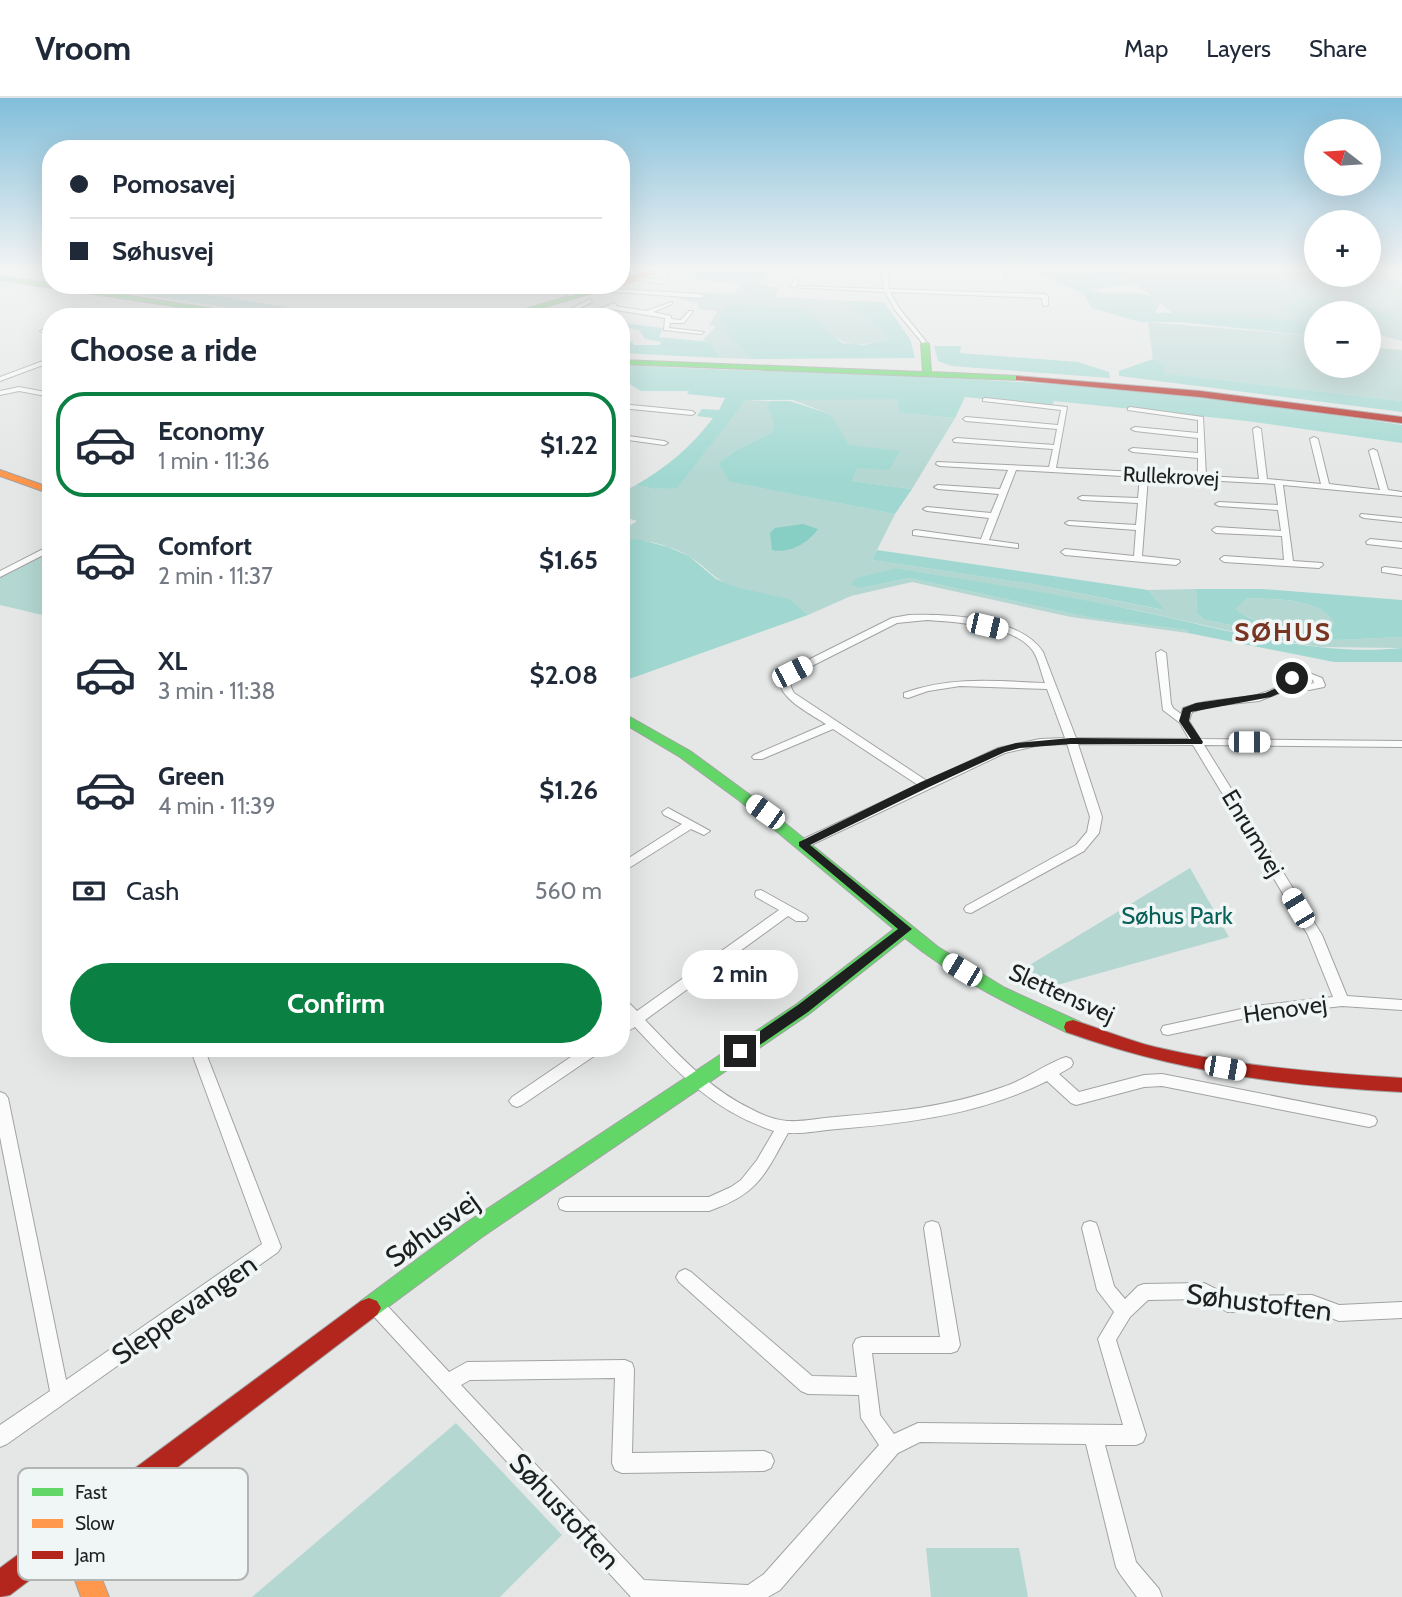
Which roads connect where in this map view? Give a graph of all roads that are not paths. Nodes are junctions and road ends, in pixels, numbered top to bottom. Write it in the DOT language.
graph roads {
  1 [pos="919,337"];
  2 [pos="925,344"];
  3 [pos="630,359"];
  4 [pos="42,363"];
  5 [pos="928,367"];
  6 [pos="0,379"];
  7 [pos="0,393"];
  8 [pos="42,393"];
  9 [pos="985,401"];
  10 [pos="630,407"];
  11 [pos="1130,409"];
  12 [pos="692,413"];
  13 [pos="1402,417"];
  14 [pos="966,419"];
  15 [pos="1060,427"];
  16 [pos="1135,429"];
  17 [pos="1257,429"];
  18 [pos="1201,436"];
  19 [pos="630,438"];
  20 [pos="1314,439"];
  21 [pos="957,440"];
  22 [pos="664,443"];
  23 [pos="1056,447"];
  24 [pos="1133,450"];
  25 [pos="1373,451"];
  26 [pos="1201,456"];
  27 [pos="940,464"];
  28 [pos="1013,467"];
  29 [pos="1052,470"];
  30 [pos="0,473"];
  31 [pos="1144,474"];
  32 [pos="1202,477"];
  33 [pos="1263,481"];
  34 [pos="1279,482"];
  35 [pos="1325,486"];
  36 [pos="938,487"];
  37 [pos="42,488"];
  38 [pos="1003,492"];
  39 [pos="1385,492"];
  40 [pos="1402,494"];
  41 [pos="1082,498"];
  42 [pos="1143,501"];
  43 [pos="1219,504"];
  44 [pos="1283,508"];
  45 [pos="927,509"];
  46 [pos="994,516"];
  47 [pos="1364,516"];
  48 [pos="1402,520"];
  49 [pos="1069,523"];
  50 [pos="1141,528"];
  51 [pos="1216,530"];
  52 [pos="916,533"];
  53 [pos="1286,534"];
  54 [pos="984,542"];
  55 [pos="1370,542"];
  56 [pos="1402,545"];
  57 [pos="1015,546"];
  58 [pos="1065,552"];
  59 [pos="42,553"];
  60 [pos="1138,558"];
  61 [pos="1224,559"];
  62 [pos="1175,562"];
  63 [pos="1289,562"];
  64 [pos="1319,565"];
  65 [pos="1385,570"];
  66 [pos="1402,572"];
  67 [pos="0,574"];
  68 [pos="1161,653"];
  69 [pos="1295,683"];
  70 [pos="1052,686"];
  71 [pos="908,695"];
  72 [pos="630,721"];
  73 [pos="1184,721"];
  74 [pos="835,724"];
  75 [pos="1071,741"];
  76 [pos="1198,742"];
  77 [pos="1402,744"];
  78 [pos="758,757"];
  79 [pos="925,785"];
  80 [pos="668,812"];
  81 [pos="691,824"];
  82 [pos="705,831"];
  83 [pos="803,844"];
  84 [pos="630,863"];
  85 [pos="761,894"];
  86 [pos="971,909"];
  87 [pos="788,910"];
  88 [pos="801,918"];
  89 [pos="906,929"];
  90 [pos="1342,1001"];
  91 [pos="1402,1005"];
  92 [pos="630,1013"];
  93 [pos="637,1020"];
  94 [pos="630,1024"];
  95 [pos="1168,1030"];
  96 [pos="200,1057"];
  97 [pos="582,1057"];
  98 [pos="1066,1063"];
  99 [pos="1049,1074"];
  100 [pos="698,1080"];
  101 [pos="1402,1085"];
  102 [pos="0,1098"];
  103 [pos="517,1101"];
  104 [pos="1369,1121"];
  105 [pos="784,1127"];
  106 [pos="566,1204"];
  107 [pos="932,1228"];
  108 [pos="1090,1228"];
  109 [pos="685,1277"];
  110 [pos="374,1304"];
  111 [pos="1402,1310"];
  112 [pos="1124,1311"];
  113 [pos="447,1383"];
  114 [pos="867,1386"];
  115 [pos="60,1395"];
  116 [pos="1093,1435"];
  117 [pos="0,1437"];
  118 [pos="891,1446"];
  119 [pos="764,1461"];
  120 [pos="157,1468"];
  121 [pos="18,1572"];
  122 [pos="89,1580"];
  123 [pos="0,1585"];
  124 [pos="95,1597"];
  125 [pos="1151,1597"];
  1 -- 2 [label="street"];
  2 -- 5 [label="main road"];
  3 -- 5 [label="main road"];
  4 -- 6 [label="street"];
  5 -- 13 [label="main road"];
  5 -- 13 [label="main road"];
  7 -- 8 [label="street"];
  9 -- 15 [label="street"];
  10 -- 12 [label="street"];
  11 -- 18 [label="street"];
  14 -- 15 [label="street"];
  15 -- 23 [label="street"];
  16 -- 18 [label="street"];
  17 -- 33 [label="street"];
  18 -- 26 [label="street"];
  19 -- 22 [label="street"];
  20 -- 35 [label="street"];
  21 -- 23 [label="street"];
  23 -- 29 [label="street"];
  24 -- 26 [label="street"];
  25 -- 39 [label="street"];
  26 -- 32 [label="street"];
  27 -- 28 [label="street, Rullekrovej"];
  28 -- 29 [label="street, Rullekrovej"];
  28 -- 38 [label="street"];
  29 -- 31 [label="street, Rullekrovej"];
  30 -- 37 [label="main road"];
  31 -- 32 [label="street, Rullekrovej"];
  31 -- 42 [label="street"];
  32 -- 33 [label="street, Rullekrovej"];
  33 -- 34 [label="street, Rullekrovej"];
  34 -- 35 [label="street, Rullekrovej"];
  34 -- 44 [label="street"];
  35 -- 39 [label="street, Rullekrovej"];
  36 -- 38 [label="street"];
  38 -- 46 [label="street"];
  39 -- 40 [label="street, Rullekrovej"];
  41 -- 42 [label="street"];
  42 -- 50 [label="street"];
  43 -- 44 [label="street"];
  44 -- 53 [label="street"];
  45 -- 46 [label="street"];
  46 -- 54 [label="street"];
  47 -- 48 [label="street"];
  49 -- 50 [label="street"];
  50 -- 60 [label="street"];
  51 -- 53 [label="street"];
  52 -- 54 [label="street"];
  53 -- 63 [label="street"];
  54 -- 57 [label="street"];
  55 -- 56 [label="street"];
  58 -- 60 [label="street"];
  59 -- 67 [label="street"];
  60 -- 62 [label="street"];
  61 -- 63 [label="street"];
  63 -- 64 [label="street"];
  65 -- 66 [label="street"];
  68 -- 73 [label="street, Enrumvej"];
  69 -- 73 [label="street"];
  70 -- 71 [label="street"];
  70 -- 74 [label="street"];
  70 -- 75 [label="street"];
  72 -- 83 [label="main road, Slettensvej"];
  73 -- 76 [label="street, Enrumvej"];
  74 -- 78 [label="street"];
  74 -- 79 [label="street"];
  75 -- 76 [label="street"];
  75 -- 79 [label="street"];
  75 -- 86 [label="street"];
  76 -- 77 [label="street"];
  76 -- 90 [label="street, Enrumvej"];
  79 -- 83 [label="street"];
  80 -- 81 [label="street"];
  81 -- 82 [label="street"];
  81 -- 84 [label="street"];
  83 -- 89 [label="main road, Slettensvej"];
  85 -- 87 [label="street"];
  87 -- 88 [label="street"];
  87 -- 93 [label="street"];
  89 -- 100 [label="main road, Søhusvej"];
  89 -- 101 [label="main road, Slettensvej"];
  90 -- 91 [label="street, Henovej"];
  90 -- 95 [label="street, Henovej"];
  92 -- 93 [label="street"];
  93 -- 94 [label="street"];
  93 -- 100 [label="street"];
  96 -- 115 [label="street, Sleppevangen"];
  97 -- 103 [label="street"];
  98 -- 99 [label="street"];
  99 -- 104 [label="street"];
  99 -- 105 [label="street"];
  100 -- 105 [label="street"];
  100 -- 110 [label="main road, Søhusvej"];
  102 -- 115 [label="street"];
  105 -- 106 [label="street"];
  107 -- 114 [label="street"];
  108 -- 112 [label="street"];
  109 -- 114 [label="street"];
  110 -- 113 [label="street, Søhustoften"];
  110 -- 120 [label="main road, Søhusvej"];
  111 -- 112 [label="street, Søhustoften"];
  112 -- 116 [label="street, Søhustoften"];
  113 -- 118 [label="street, Søhustoften"];
  113 -- 119 [label="street"];
  114 -- 118 [label="street"];
  115 -- 117 [label="street, Sleppevangen"];
  116 -- 118 [label="street, Søhustoften"];
  116 -- 125 [label="street"];
  121 -- 123 [label="main road, Søhusvej"];
  122 -- 124 [label="main road"];
}
